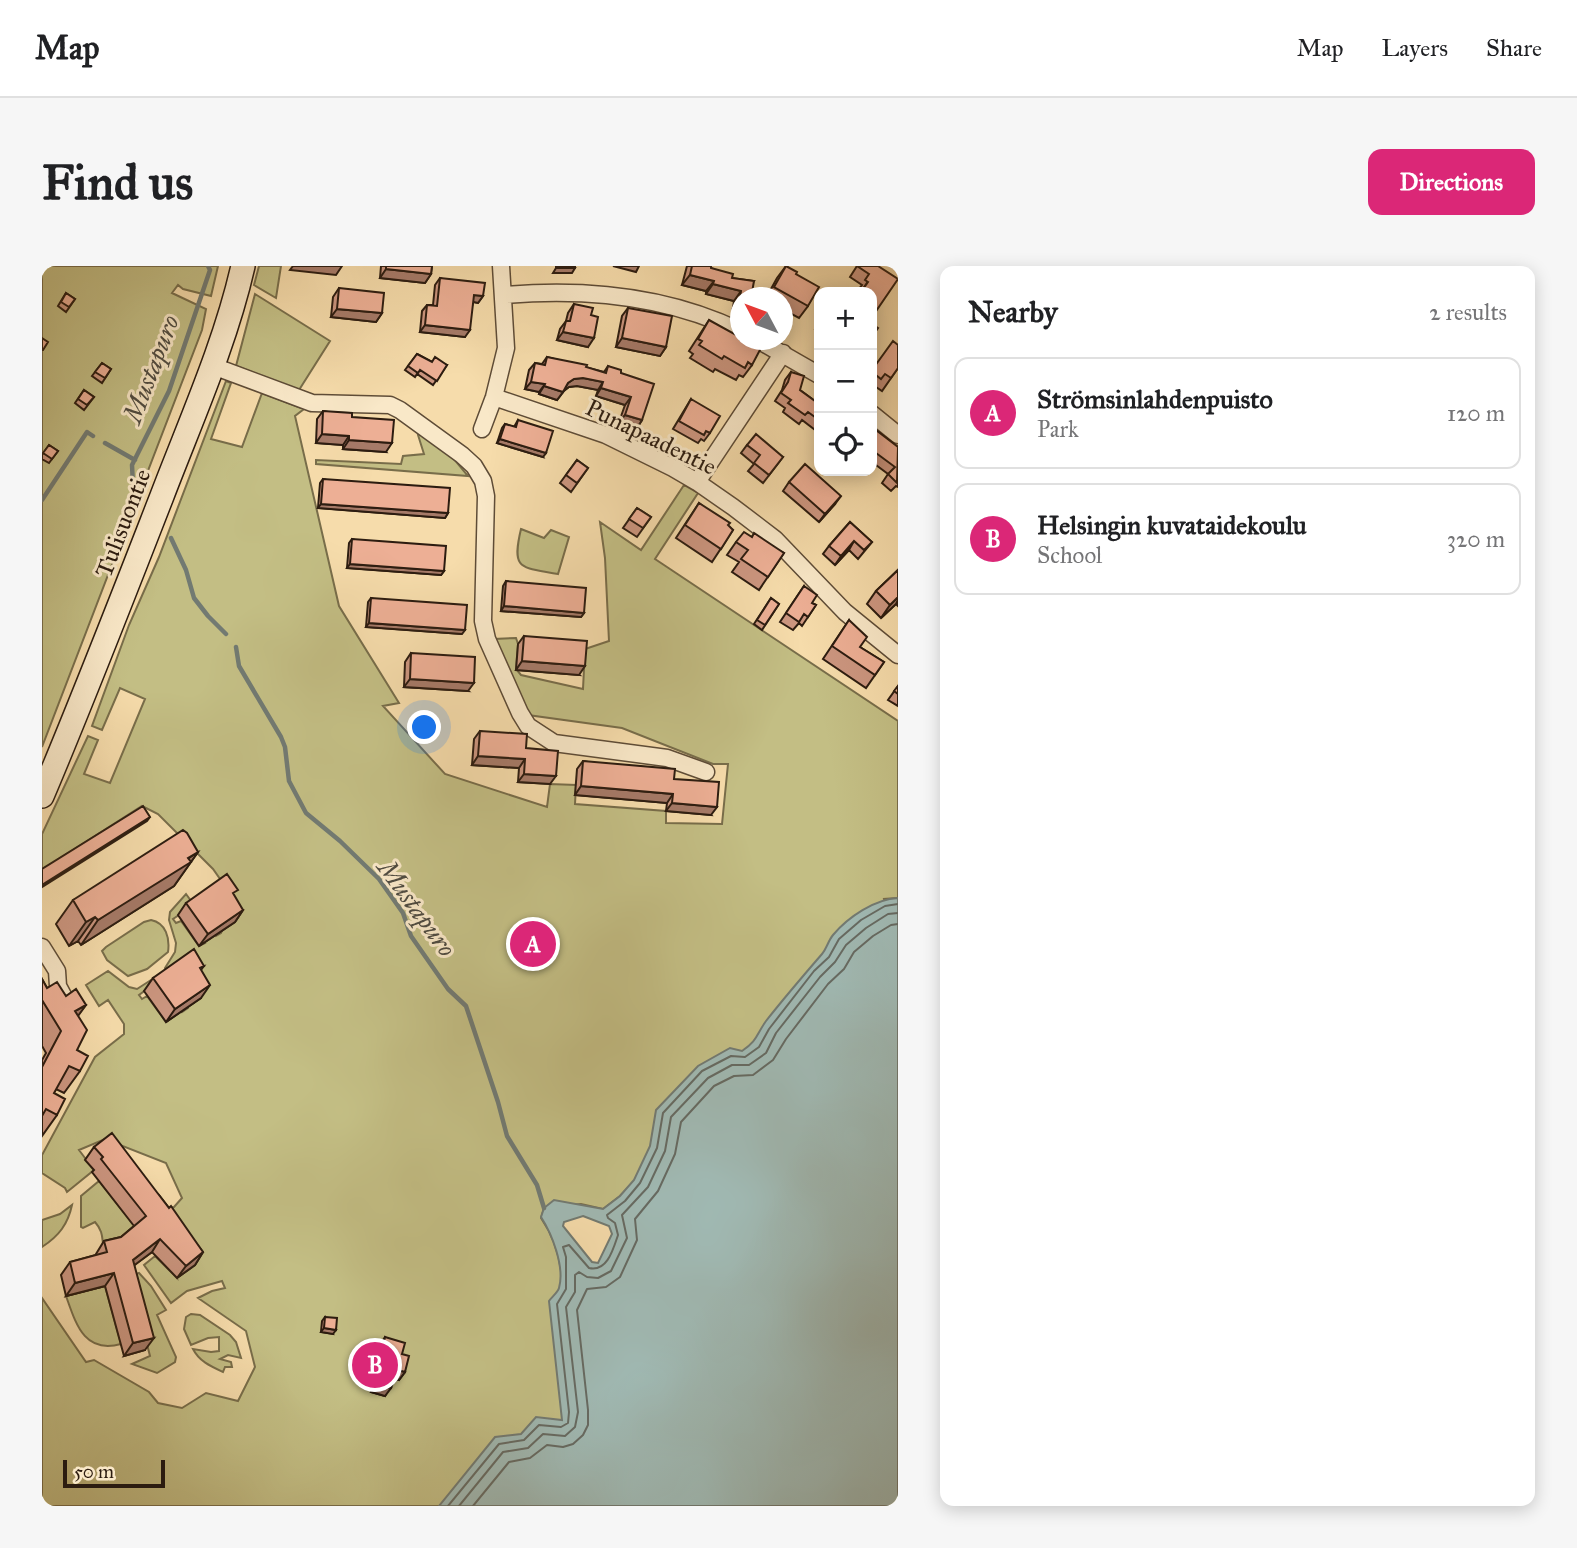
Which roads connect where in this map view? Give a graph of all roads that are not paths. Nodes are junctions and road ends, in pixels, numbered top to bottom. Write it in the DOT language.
graph roads {
  1 [pos="243,266"];
  2 [pos="501,266"];
  3 [pos="504,295"];
  4 [pos="730,327"];
  5 [pos="777,350"];
  6 [pos="783,353"];
  7 [pos="213,366"];
  8 [pos="814,372"];
  9 [pos="494,397"];
  10 [pos="877,418"];
  11 [pos="482,429"];
  12 [pos="898,435"];
  13 [pos="696,482"];
  14 [pos="898,655"];
  15 [pos="705,772"];
  16 [pos="42,796"];
  17 [pos="42,947"];
  18 [pos="71,1009"];
  1 -- 7 [label="main road, Tulisuontie"];
  2 -- 3 [label="street"];
  3 -- 4 [label="street"];
  3 -- 9 [label="street"];
  5 -- 6 [label="street"];
  6 -- 8 [label="street"];
  6 -- 13 [label="street"];
  7 -- 15 [label="street"];
  7 -- 16 [label="main road, Tulisuontie"];
  9 -- 11 [label="street"];
  9 -- 13 [label="street, Punapaadentie"];
  10 -- 12 [label="street"];
  13 -- 14 [label="street, Punapaadentie"];
  17 -- 18 [label="street"];
}
